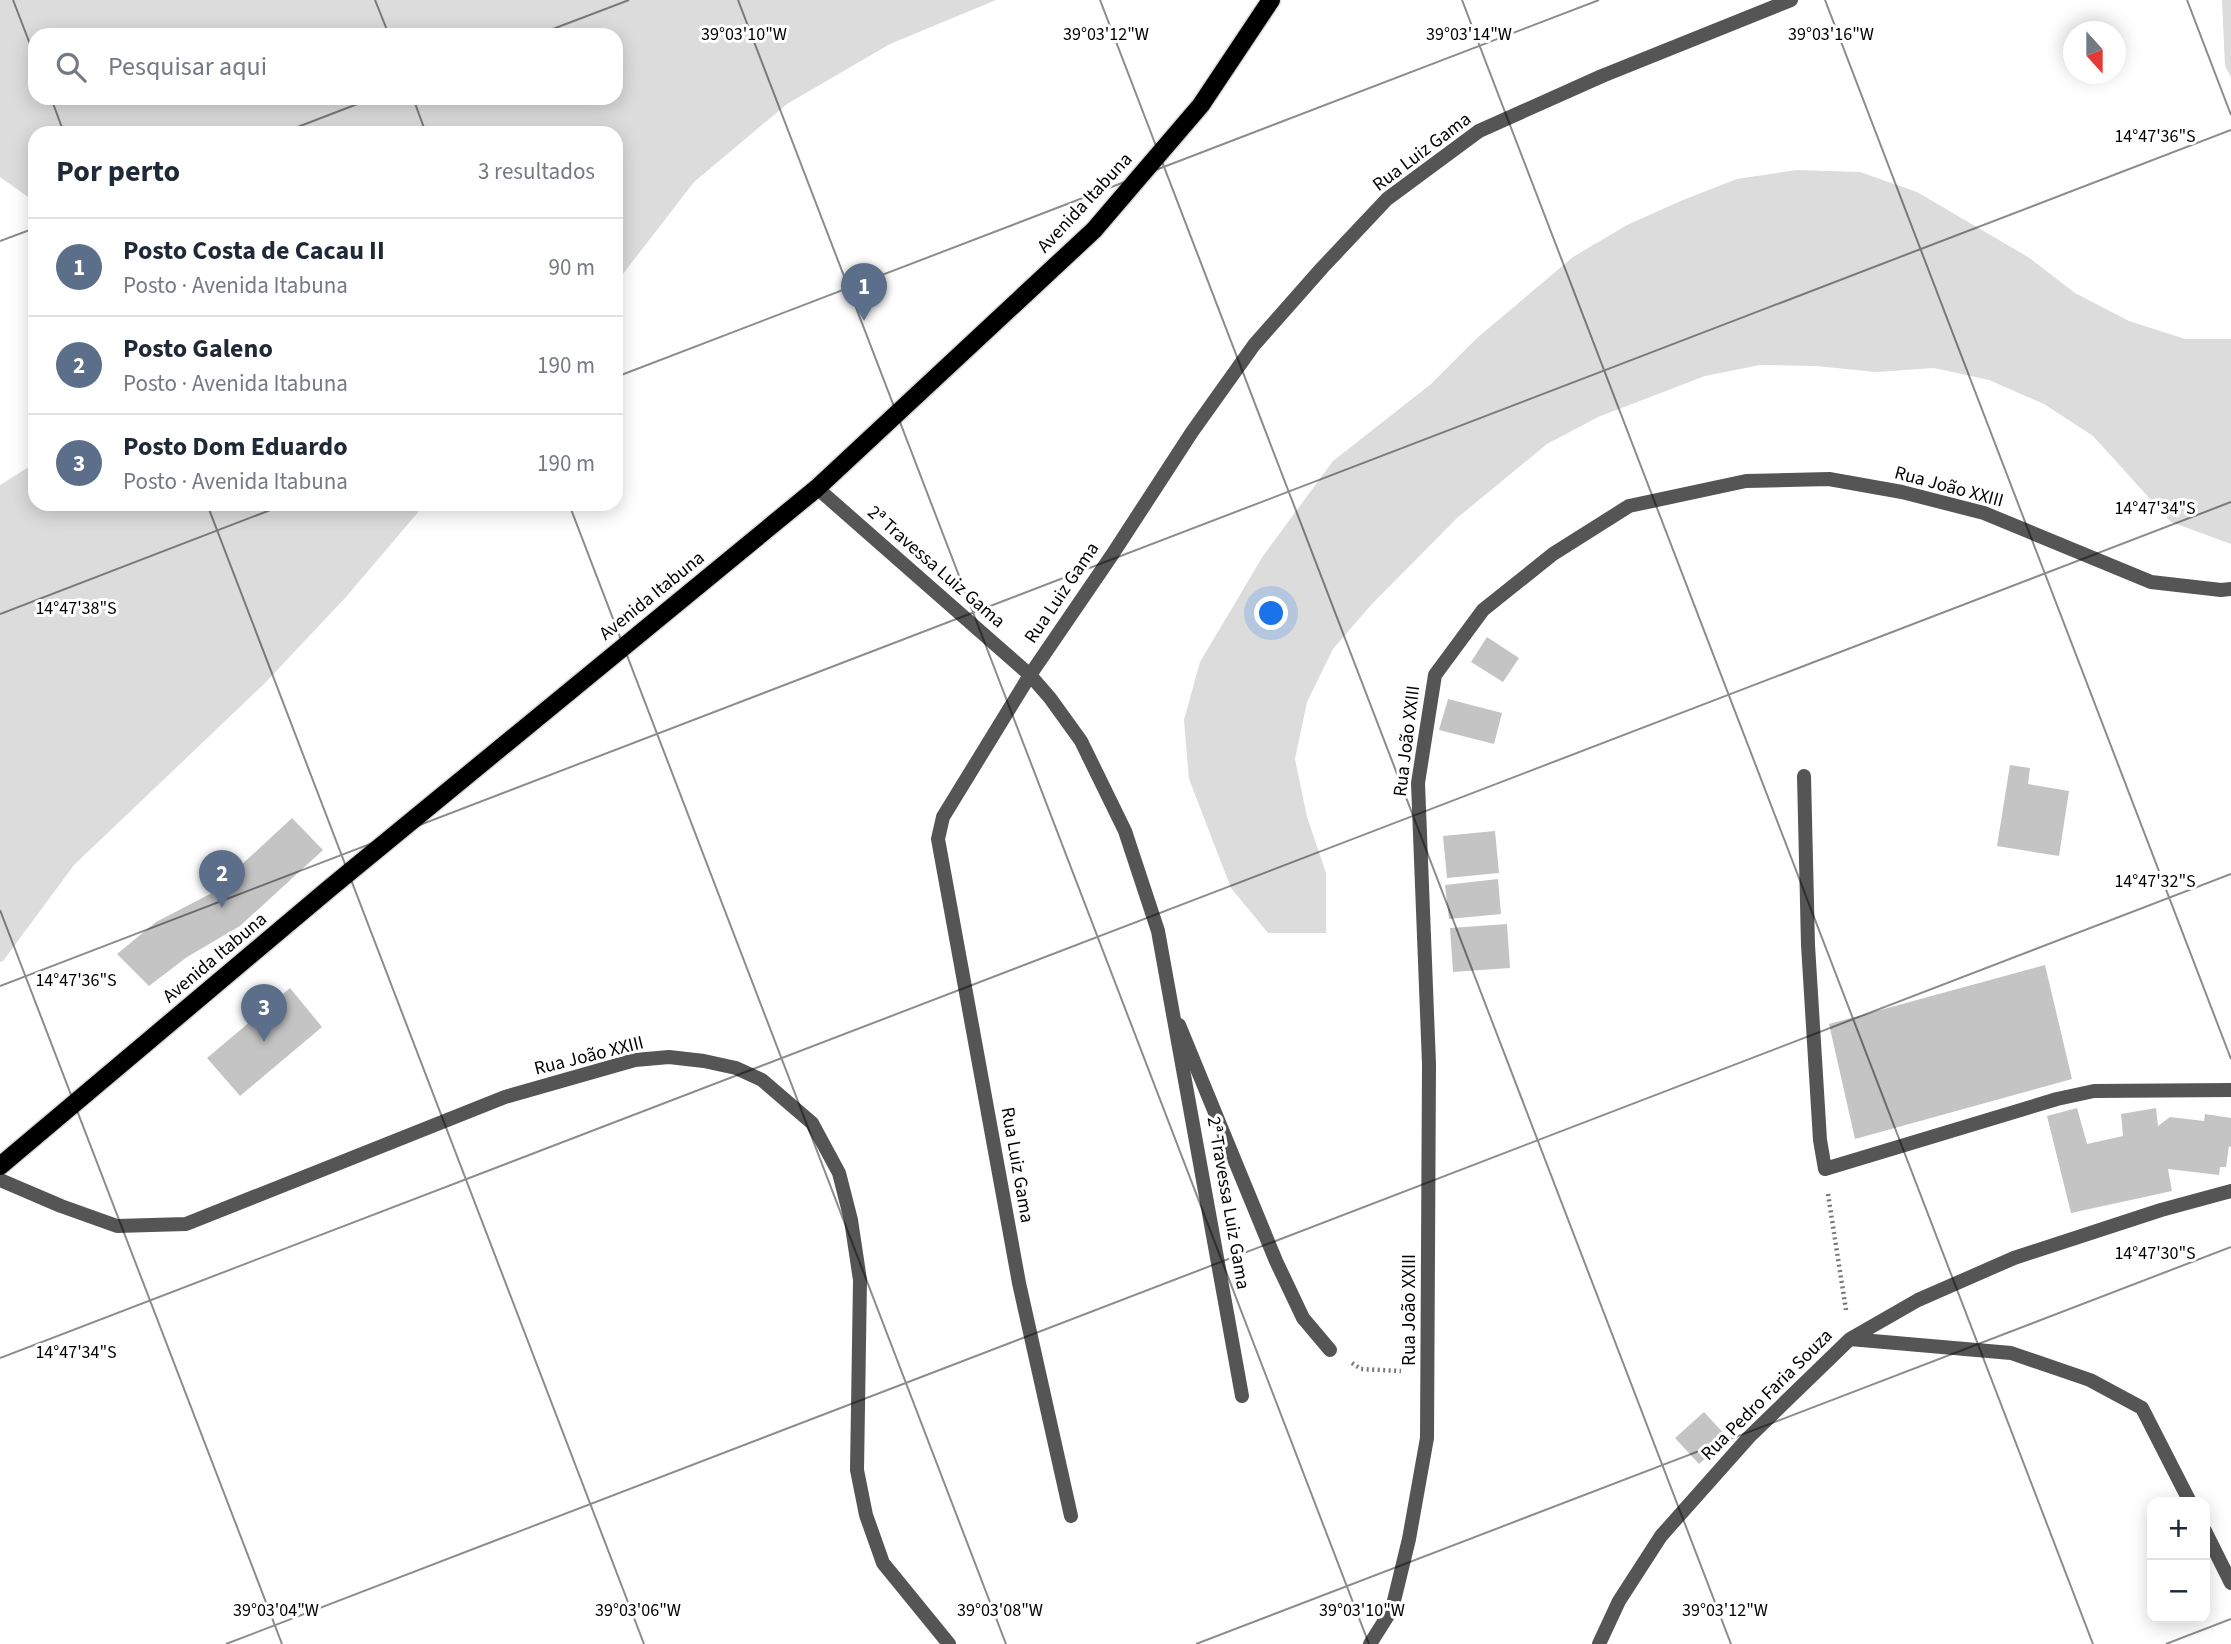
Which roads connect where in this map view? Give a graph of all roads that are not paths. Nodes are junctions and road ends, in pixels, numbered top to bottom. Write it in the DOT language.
graph roads {
  1 [pos="1271,0"];
  2 [pos="1791,0"];
  3 [pos="817,488"];
  4 [pos="2231,589"];
  5 [pos="1030,675"];
  6 [pos="1804,776"];
  7 [pos="1175,1018"];
  8 [pos="2231,1090"];
  9 [pos="0,1166"];
  10 [pos="0,1180"];
  11 [pos="2231,1191"];
  12 [pos="1850,1339"];
  13 [pos="1330,1350"];
  14 [pos="1242,1396"];
  15 [pos="2187,1497"];
  16 [pos="1071,1516"];
  17 [pos="2210,1541"];
  18 [pos="2231,1583"];
  19 [pos="949,1644"];
  20 [pos="1370,1644"];
  21 [pos="1599,1644"];
  1 -- 3 [label="main road, Avenida Itabuna"];
  2 -- 5 [label="street, Rua Luiz Gama"];
  3 -- 5 [label="street, 2ª Travessa Luiz Gama"];
  3 -- 9 [label="main road, Avenida Itabuna"];
  4 -- 20 [label="street, Rua João XXIII"];
  5 -- 7 [label="street, 2ª Travessa Luiz Gama"];
  5 -- 16 [label="street, Rua Luiz Gama"];
  6 -- 8 [label="street"];
  7 -- 13 [label="street, 2ª Travessa Luiz Gama"];
  7 -- 14 [label="street, 2ª Travessa Luiz Gama"];
  10 -- 19 [label="street, Rua João XXIII"];
  11 -- 12 [label="street, Rua Pedro Faria Souza"];
  12 -- 15 [label="street"];
  12 -- 21 [label="street, Rua Pedro Faria Souza"];
  17 -- 18 [label="street"];
}
